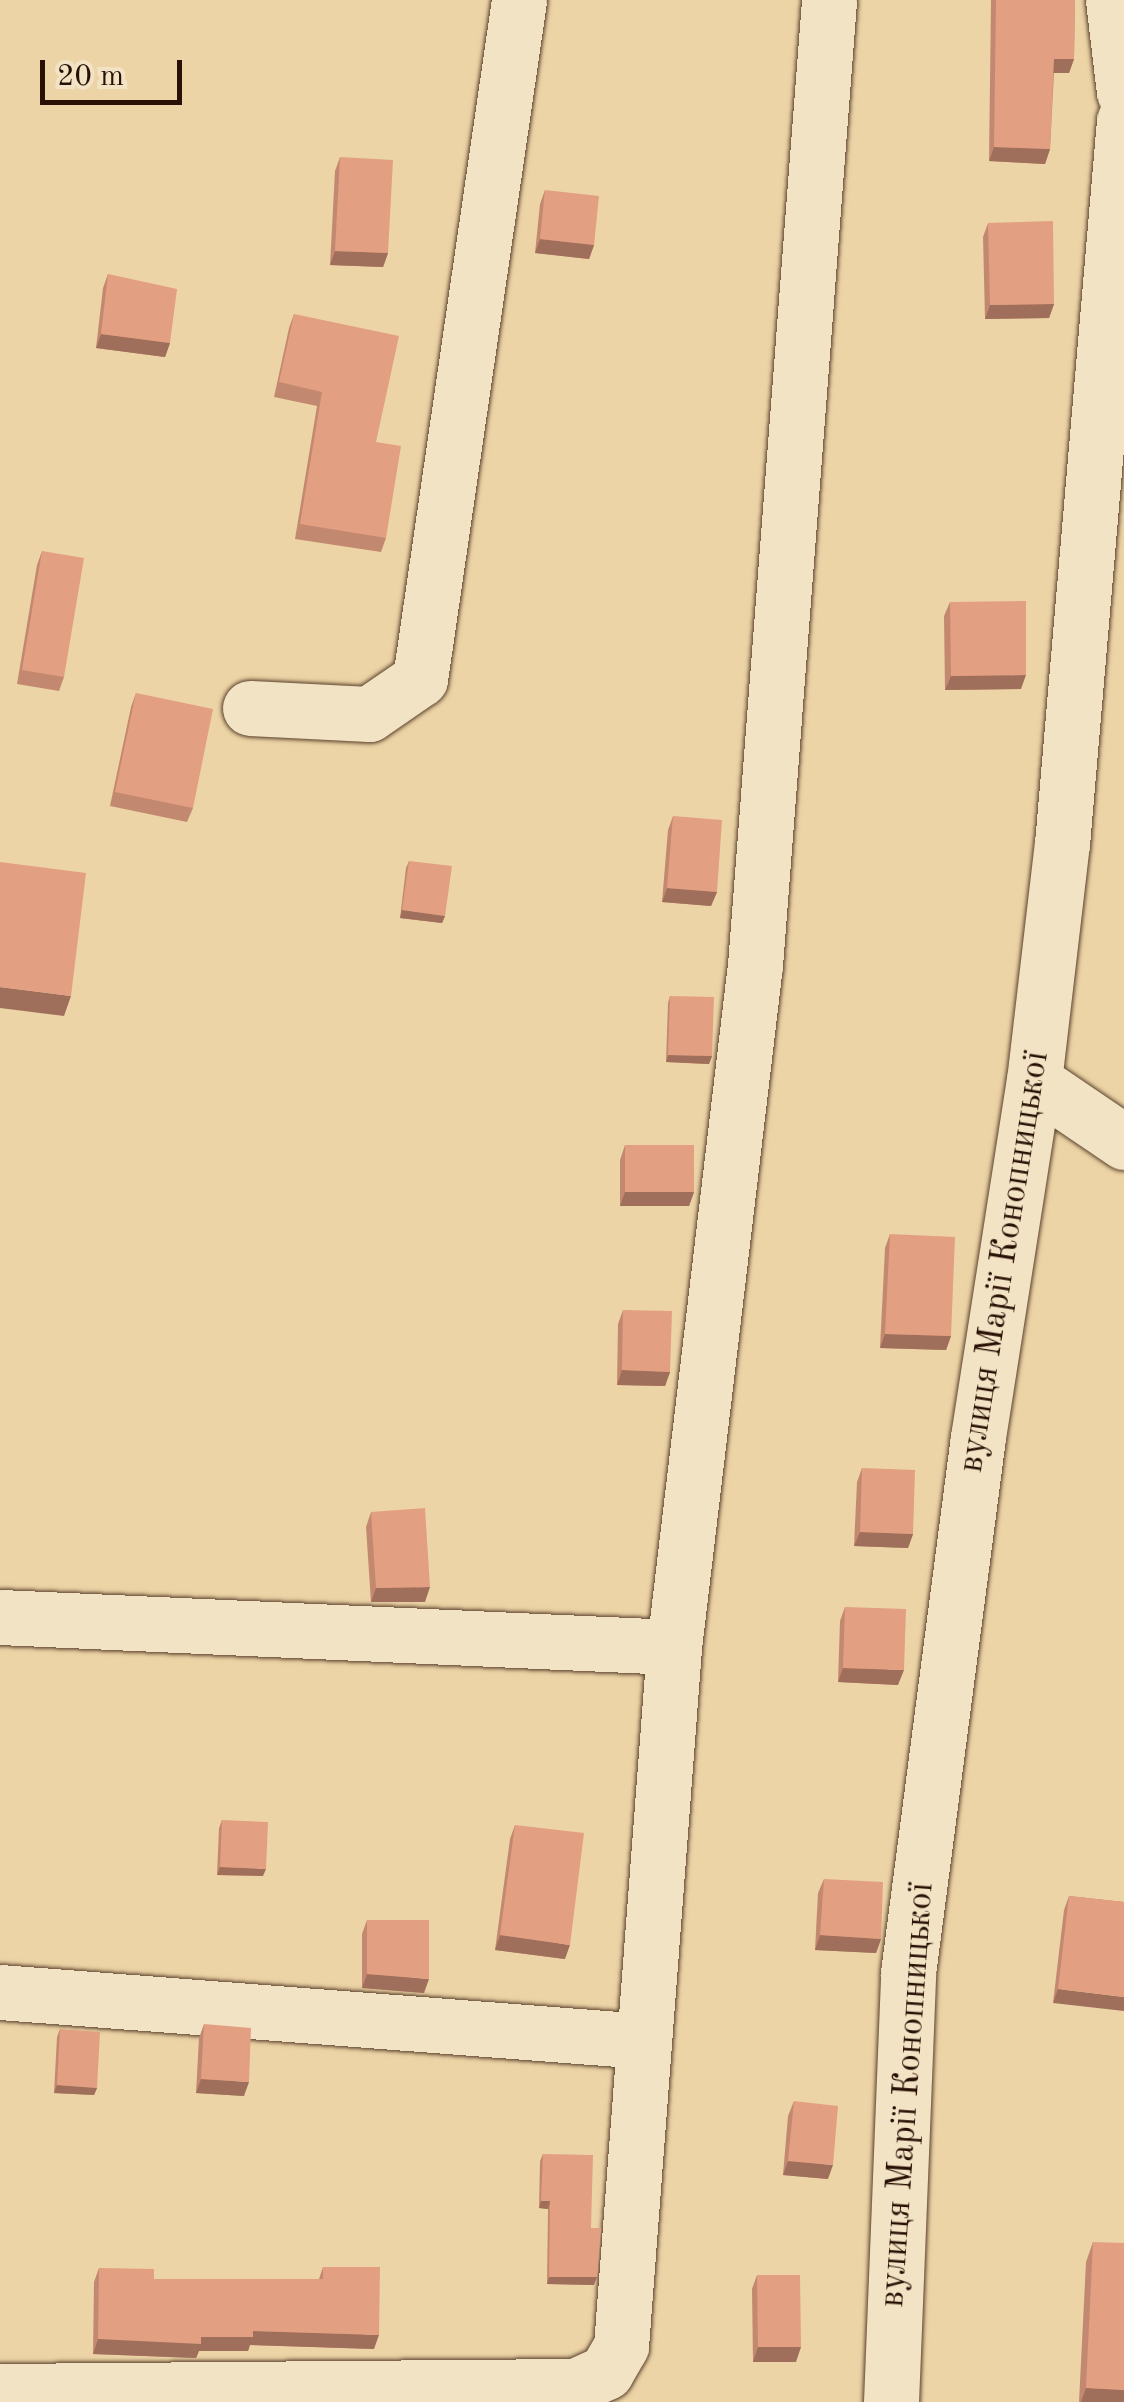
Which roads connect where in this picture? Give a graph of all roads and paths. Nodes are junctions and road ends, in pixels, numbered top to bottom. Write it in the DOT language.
graph roads {
  1 [pos="519,0"];
  2 [pos="829,0"];
  3 [pos="1113,0"];
  4 [pos="1124,92"];
  5 [pos="1124,121"];
  6 [pos="250,708"];
  7 [pos="1034,1080"];
  8 [pos="1124,1142"];
  9 [pos="0,1617"];
  10 [pos="674,1647"];
  11 [pos="0,1992"];
  12 [pos="644,2041"];
  13 [pos="0,2390"];
  14 [pos="890,2402"];
  1 -- 6 [label="street"];
  2 -- 10 [label="street"];
  3 -- 4 [label="street"];
  5 -- 7 [label="street, вулиця Марії Конопницької"];
  7 -- 8 [label="street"];
  7 -- 14 [label="street, вулиця Марії Конопницької"];
  9 -- 10 [label="street"];
  10 -- 12 [label="street"];
  11 -- 12 [label="street"];
  12 -- 13 [label="street"];
}
